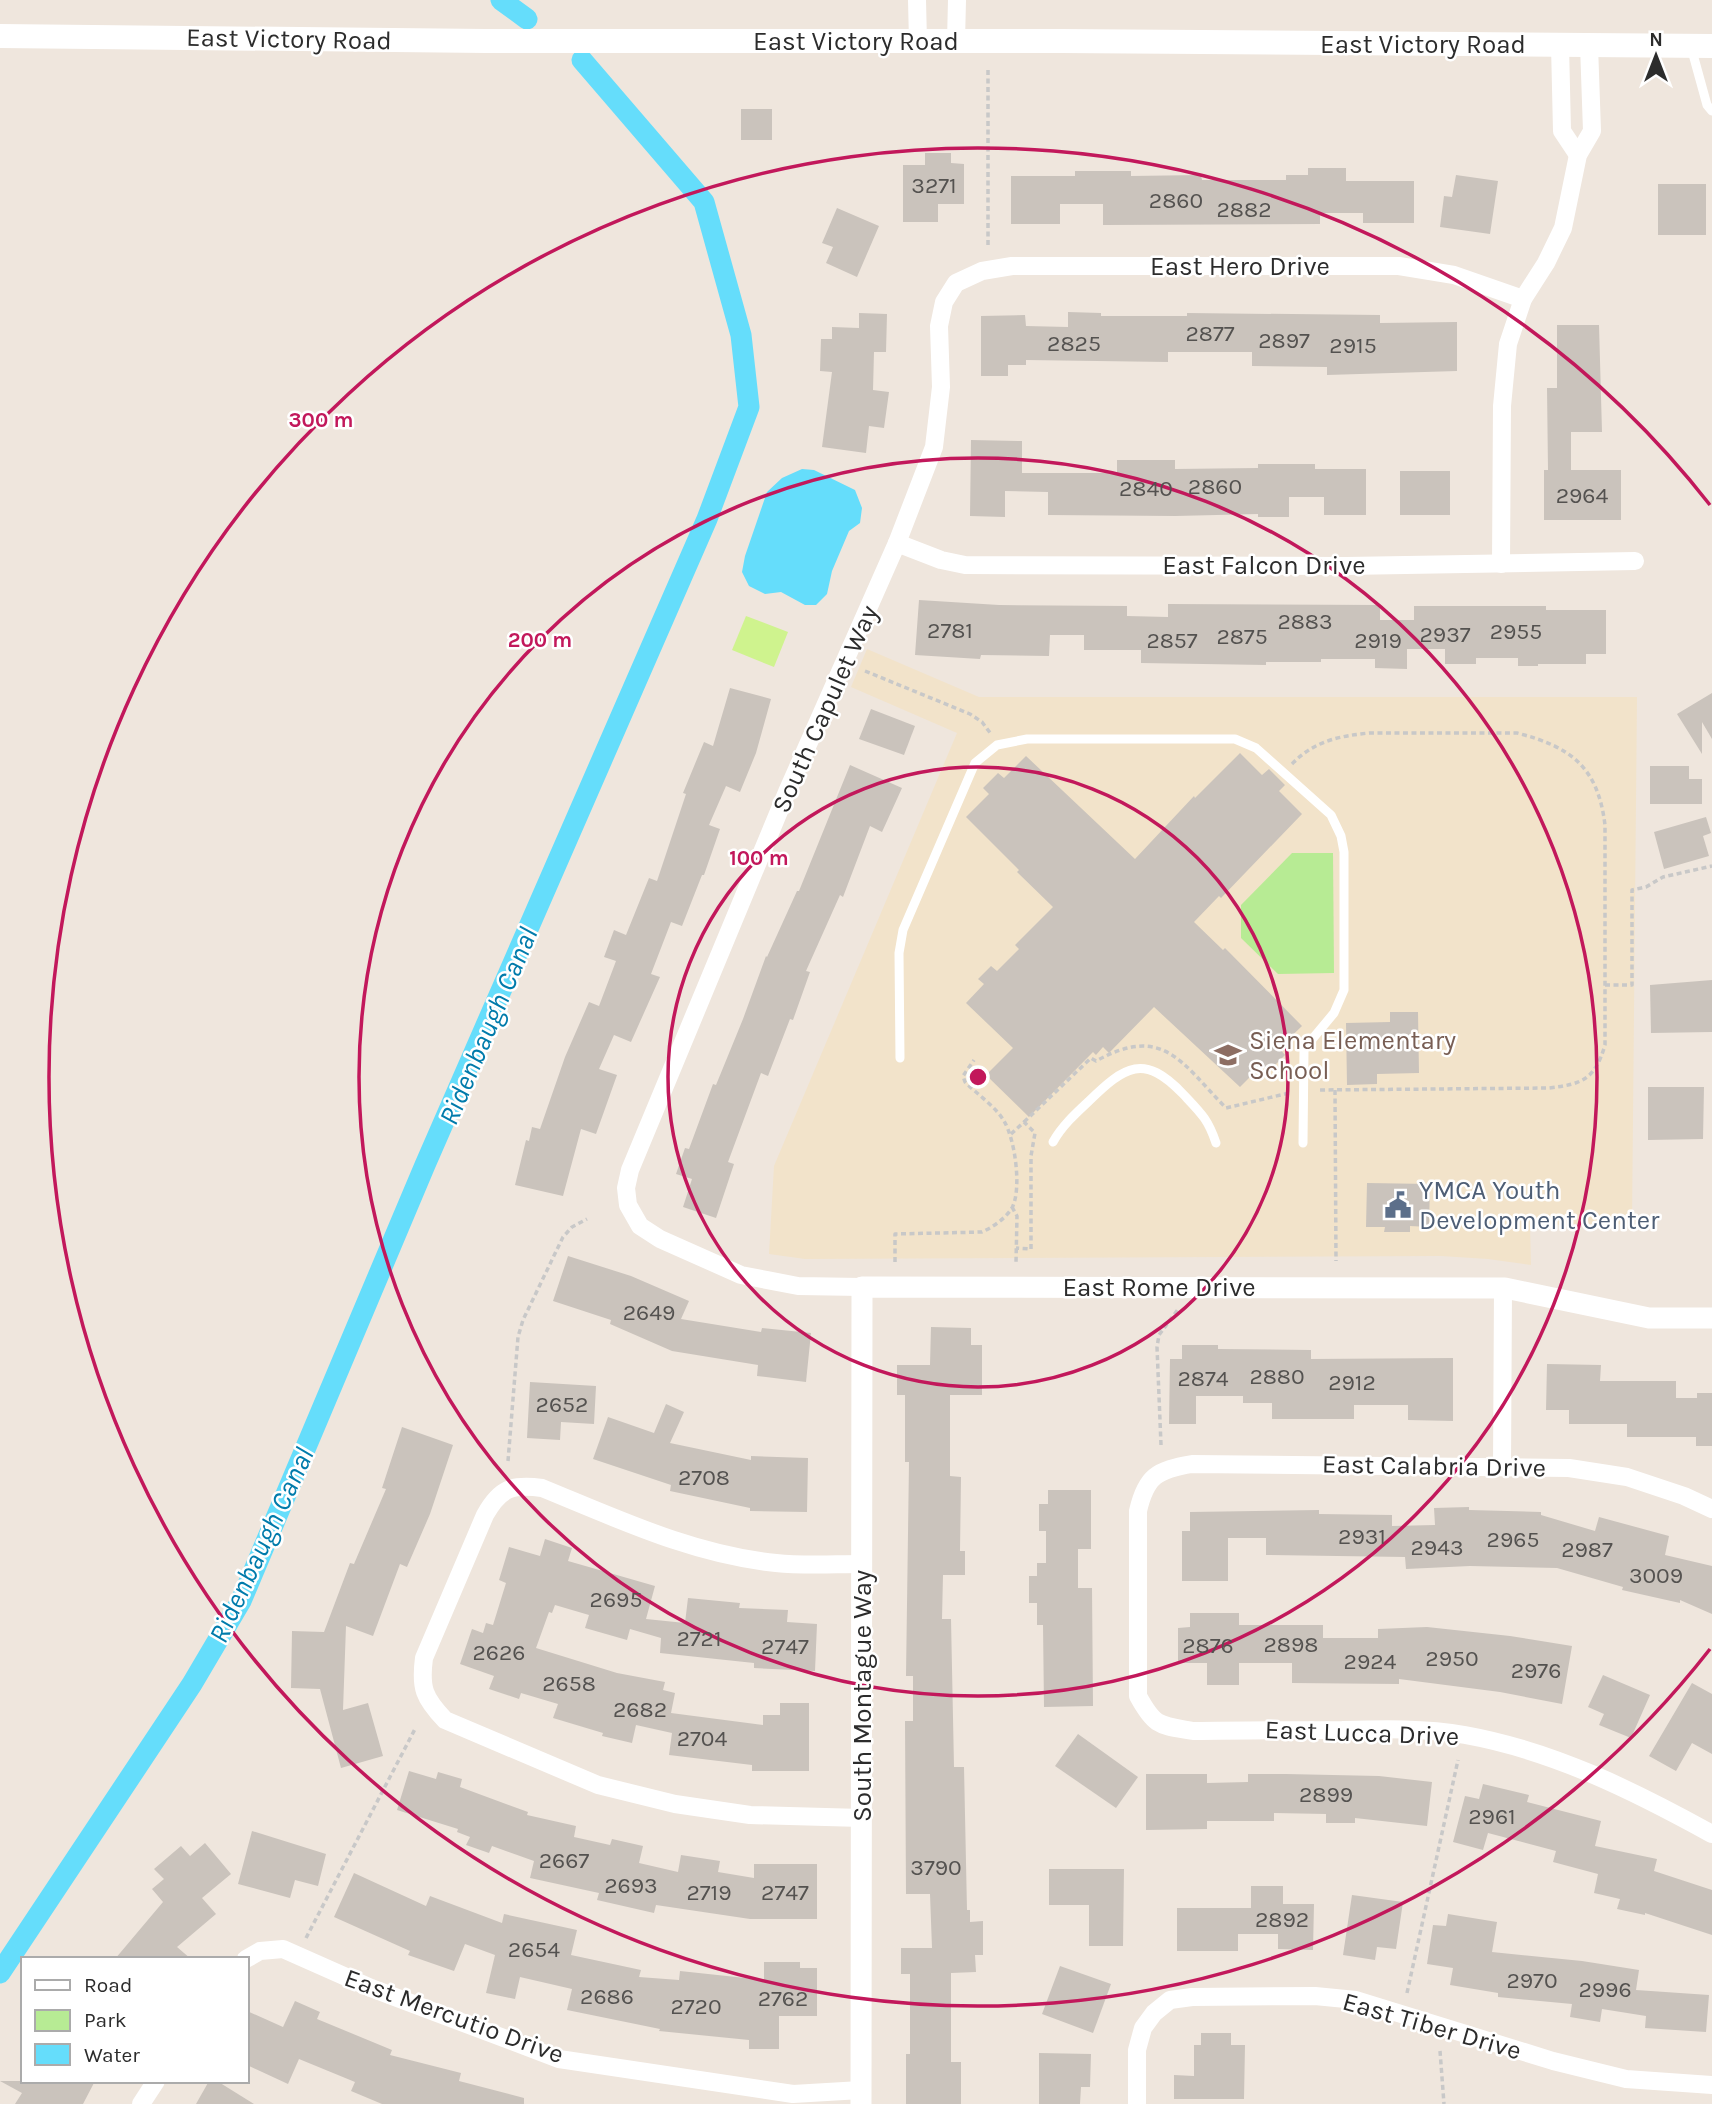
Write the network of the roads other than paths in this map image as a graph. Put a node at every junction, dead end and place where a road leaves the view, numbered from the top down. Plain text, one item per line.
1 (917, 0) edge
2 (957, 0) edge
3 (0, 36) edge
4 (918, 41) junction
5 (957, 41) junction
6 (1560, 45) junction
7 (1589, 45) junction
8 (1701, 46) edge
9 (1712, 111) edge
10 (1578, 155) junction
11 (956, 283) joint
12 (1523, 299) junction
13 (897, 542) junction
14 (1635, 561) dead end
15 (1501, 564) junction
16 (900, 1058) dead end
17 (1053, 1142) dead end
18 (1216, 1143) dead end
19 (1303, 1143) dead end
20 (628, 1205) joint
21 (862, 1287) junction
22 (1503, 1288) junction
23 (1712, 1318) edge
24 (1502, 1467) junction
25 (1712, 1509) edge
26 (862, 1564) junction
27 (1160, 1726) joint
28 (862, 1818) junction
29 (1712, 1835) edge
30 (253, 1955) edge
31 (155, 2083) edge
32 (1712, 2085) edge
33 (862, 2097) edge
34 (141, 2104) edge
35 (1137, 2104) edge

1 - 4 street
2 - 5 street
3 - 4 main road, East Victory Road
4 - 5 main road, East Victory Road
5 - 6 main road, East Victory Road
6 - 7 main road, East Victory Road
6 - 10 street
7 - 8 main road, East Victory Road
7 - 10 street
8 - 9 lane
10 - 12 street
11 - 12 street, East Hero Drive
11 - 13 street, South Capulet Way
12 - 15 street
13 - 15 street, East Falcon Drive
13 - 20 street, South Capulet Way
14 - 15 street, East Falcon Drive
16 - 19 lane
17 - 18 lane
20 - 21 street, East Rome Drive
21 - 22 street, East Rome Drive
21 - 26 street, South Montague Way
22 - 23 street, East Rome Drive
22 - 24 street
24 - 25 street, East Calabria Drive
24 - 27 street, East Calabria Drive
26 - 28 street, South Montague Way
26 - 28 street
27 - 29 street, East Lucca Drive
28 - 33 street, South Montague Way
30 - 33 street, East Mercutio Drive
31 - 34 street
32 - 35 street, East Tiber Drive

